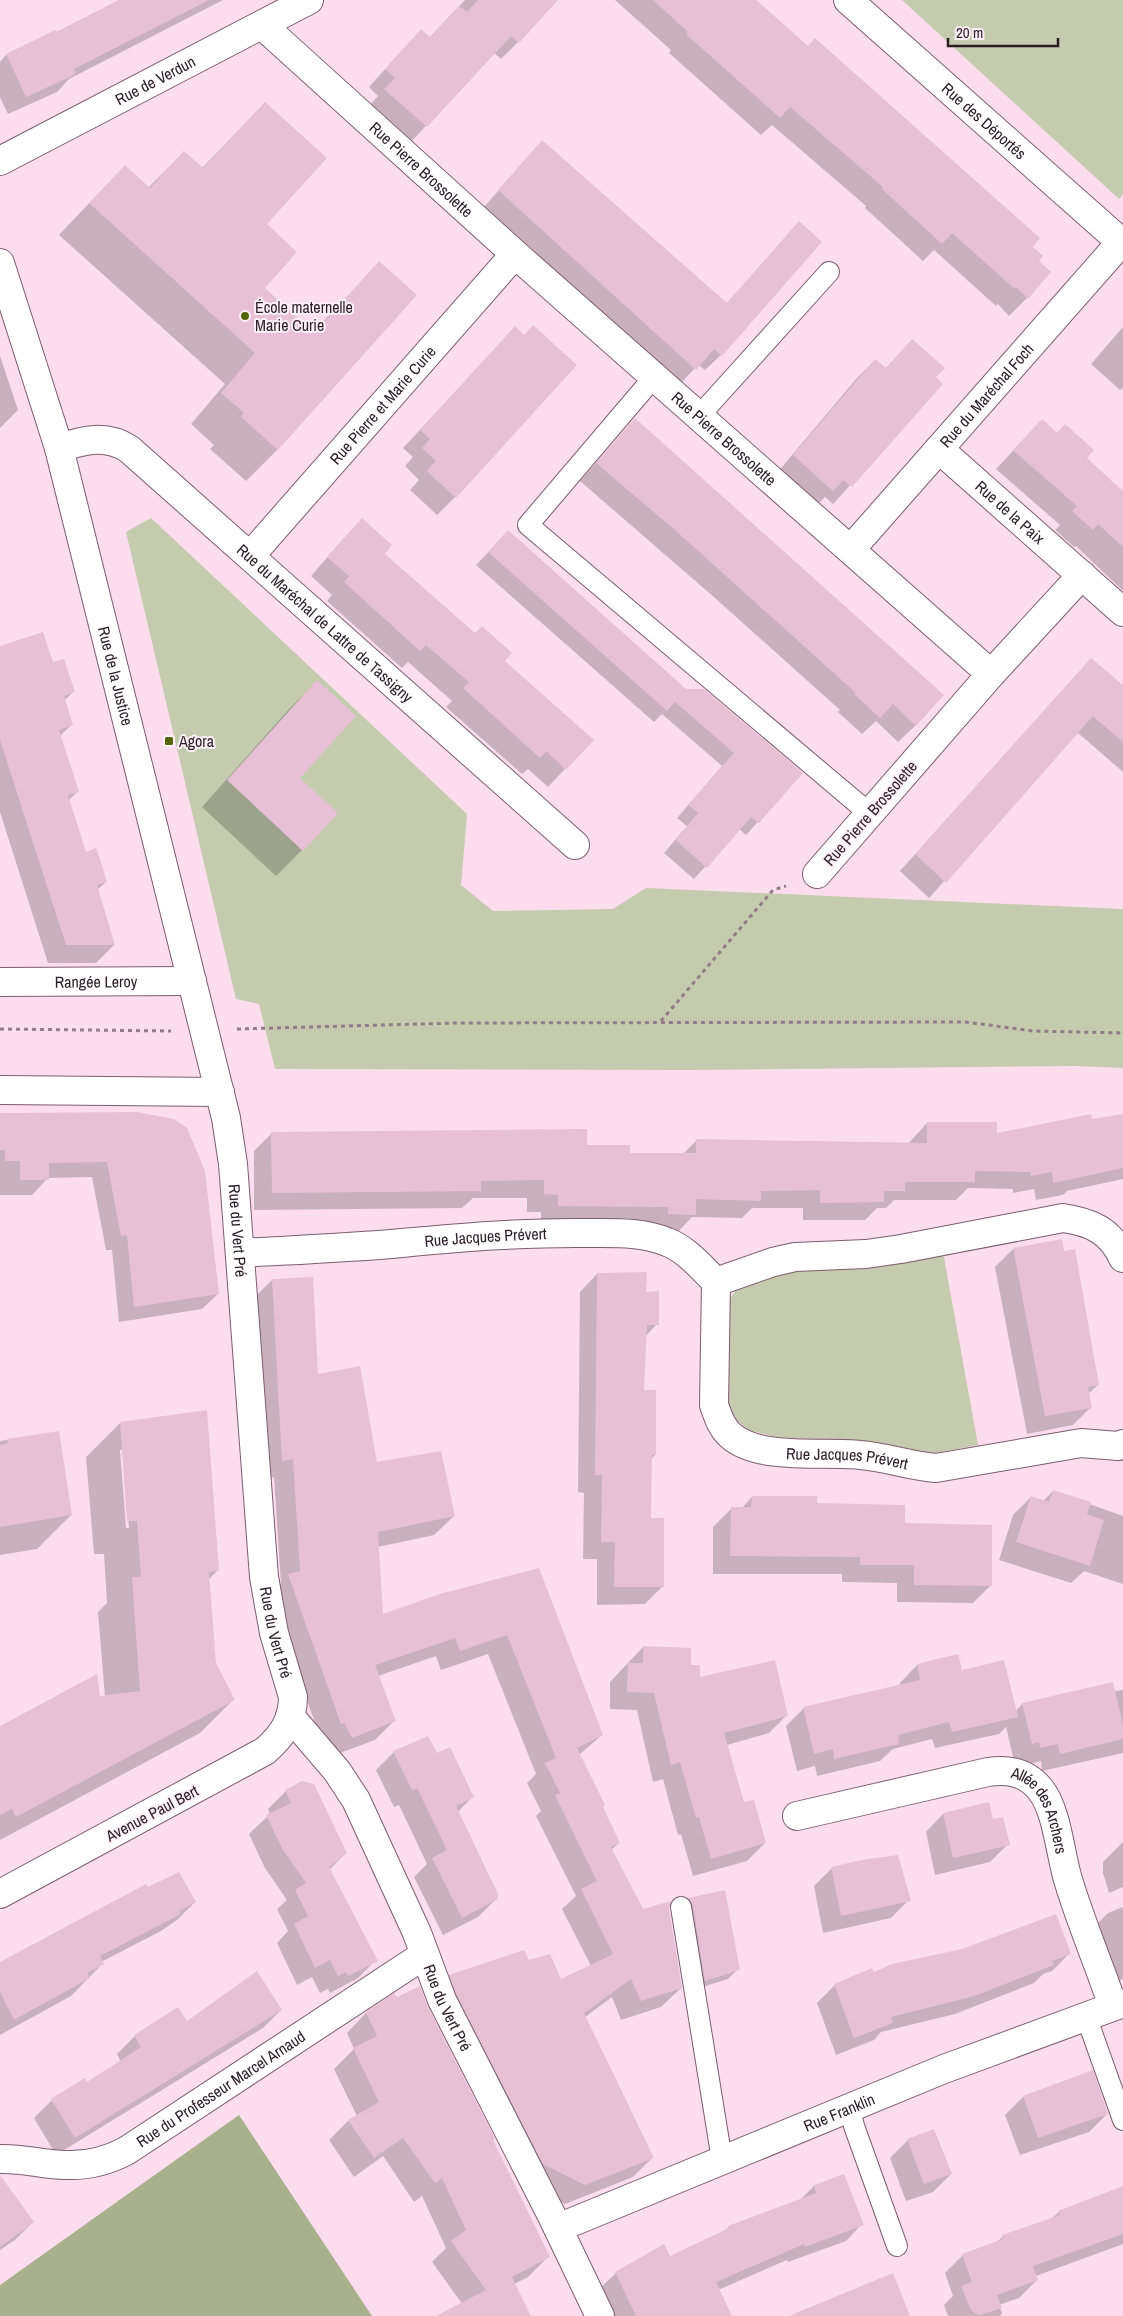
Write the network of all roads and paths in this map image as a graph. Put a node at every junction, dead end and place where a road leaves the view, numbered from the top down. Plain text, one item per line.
1 (310, 0) edge
2 (848, 0) edge
3 (262, 25) junction
4 (0, 161) edge
5 (1122, 241) edge
6 (515, 254) junction
7 (0, 263) edge
8 (829, 272) dead end
9 (654, 376) junction
10 (699, 416) junction
11 (59, 448) junction
12 (939, 449) junction
13 (851, 549) junction
14 (250, 556) junction
15 (1082, 575) junction
16 (1123, 612) edge
17 (990, 674) junction
18 (870, 814) junction
19 (575, 846) dead end
20 (817, 874) joint
21 (0, 982) edge
22 (192, 982) junction
23 (660, 1021) junction
24 (0, 1029) edge
25 (204, 1032) junction
26 (1123, 1033) edge
27 (0, 1090) edge
28 (220, 1092) junction
29 (240, 1253) junction
30 (1123, 1258) edge
31 (716, 1282) junction
32 (1123, 1444) edge
33 (290, 1716) junction
34 (797, 1816) dead end
35 (0, 1894) edge
36 (681, 1907) dead end
37 (424, 1956) junction
38 (1118, 2005) edge
39 (1086, 2016) junction
40 (850, 2109) junction
41 (1123, 2120) edge
42 (0, 2159) edge
43 (722, 2160) junction
44 (558, 2228) junction
45 (897, 2246) dead end
46 (600, 2316) edge

1 - 3 street, Rue de Verdun
2 - 5 street, Rue des Déportés
3 - 4 street, Rue de Verdun
3 - 6 street, Rue Pierre Brossolette
5 - 12 street, Rue du Maréchal Foch
6 - 9 street, Rue Pierre Brossolette
6 - 14 street, Rue Pierre et Marie Curie
7 - 11 street, Rue de la Justice
8 - 10 lane
9 - 10 street, Rue Pierre Brossolette
9 - 18 lane
10 - 13 street, Rue Pierre Brossolette
11 - 14 street, Rue du Maréchal de Lattre de Tassigny
11 - 22 street, Rue de la Justice
12 - 13 street, Rue du Maréchal Foch
12 - 15 street, Rue de la Paix
13 - 17 street, Rue Pierre Brossolette
14 - 19 street, Rue du Maréchal de Lattre de Tassigny
15 - 16 street, Rue de la Paix
15 - 17 street
17 - 18 street, Rue Pierre Brossolette
18 - 20 street, Rue Pierre Brossolette
20 - 23 path
21 - 22 street, Rangée Leroy
22 - 25 street, Rue de la Justice
23 - 25 path
23 - 26 path
24 - 25 path
25 - 28 street, Rue de la Justice
27 - 28 street
28 - 29 street, Rue du Vert Pré
29 - 31 street, Rue Jacques Prévert
29 - 33 street, Rue du Vert Pré
30 - 31 street
31 - 32 street, Rue Jacques Prévert
33 - 35 street, Avenue Paul Bert
33 - 37 street, Rue du Vert Pré
34 - 38 street, Allée des Archers
36 - 43 lane
37 - 42 street, Rue du Professeur Marcel Arnaud
37 - 44 street, Rue du Vert Pré
38 - 39 street, Rue Franklin
39 - 40 street, Rue Franklin
39 - 41 lane
40 - 43 street, Rue Franklin
40 - 45 lane
43 - 44 street, Rue Franklin
44 - 46 street, Rue du Vert Pré

